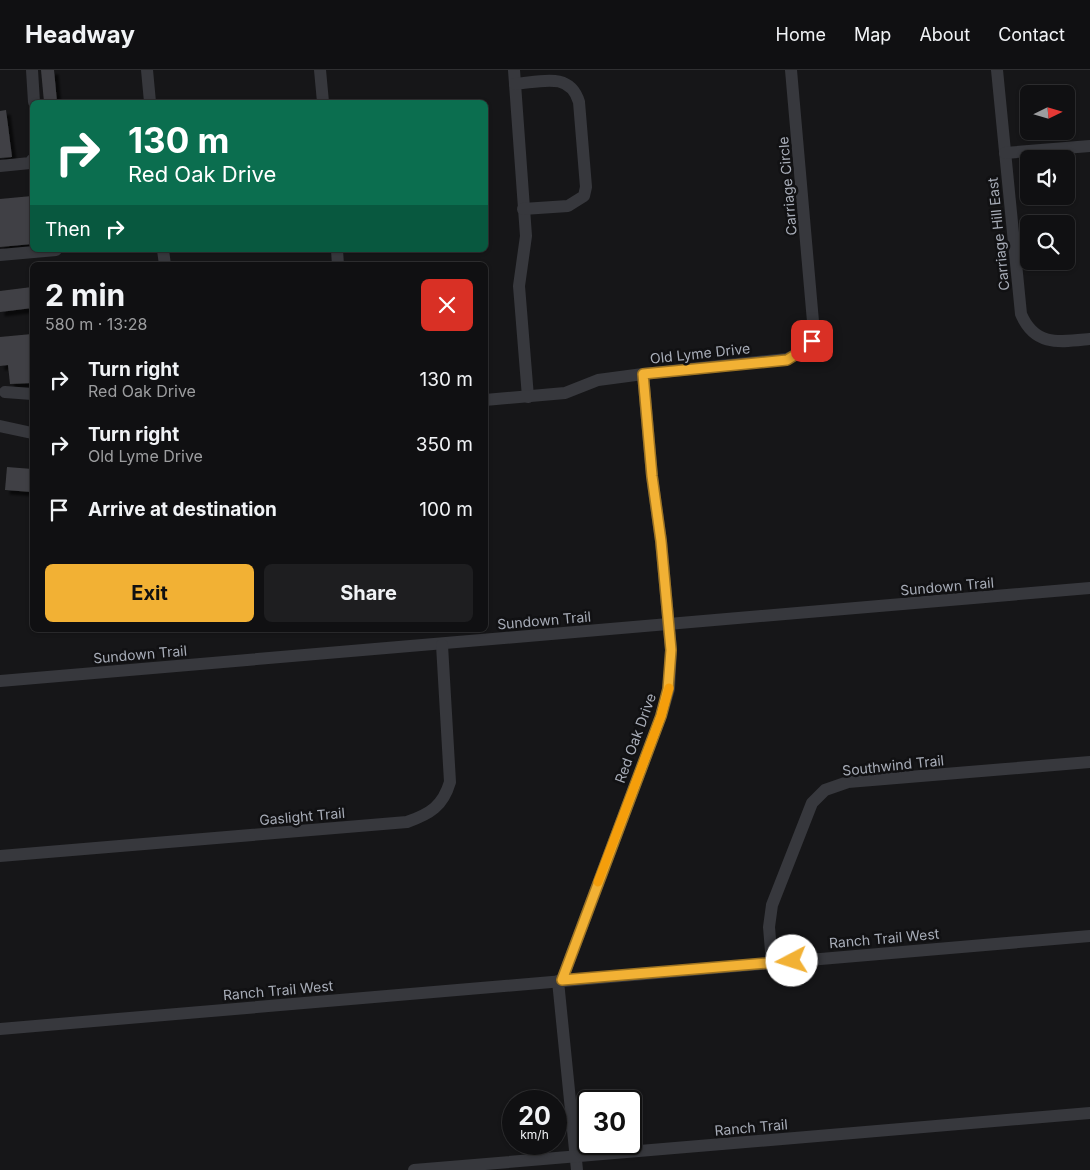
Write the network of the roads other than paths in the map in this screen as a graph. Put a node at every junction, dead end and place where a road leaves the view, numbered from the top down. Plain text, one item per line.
1 (32, 70) edge
2 (146, 70) edge
3 (320, 70) edge
4 (514, 70) edge
5 (792, 70) edge
6 (997, 70) edge
7 (515, 84) junction
8 (34, 100) edge
9 (150, 100) edge
10 (323, 100) edge
11 (1090, 146) edge
12 (1005, 153) junction
13 (30, 163) edge
14 (0, 166) edge
15 (523, 209) junction
16 (34, 252) edge
17 (0, 255) edge
18 (811, 299) joint
19 (1090, 340) edge
20 (643, 374) junction
21 (6, 392) dead end
22 (30, 394) edge
23 (528, 397) junction
24 (488, 400) edge
25 (0, 426) edge
26 (30, 433) edge
27 (1090, 588) edge
28 (669, 624) junction
29 (442, 644) junction
30 (0, 681) edge
31 (1090, 762) edge
32 (0, 856) edge
33 (1090, 936) edge
34 (772, 963) junction
35 (560, 980) junction
36 (0, 1029) edge
37 (1090, 1113) edge
38 (576, 1157) junction
39 (414, 1170) edge
40 (577, 1170) edge

1 - 8 street
2 - 9 street
3 - 10 street
4 - 7 street
5 - 18 street, Carriage Circle
6 - 12 street, Carriage Hill East
7 - 15 street
7 - 15 street
11 - 12 street
12 - 19 street, Carriage Hill East
13 - 14 street
15 - 23 street
16 - 17 street
18 - 20 street, Old Lyme Drive
20 - 23 street, Old Lyme Drive
20 - 28 street, Red Oak Drive
21 - 22 street
23 - 24 street, Old Lyme Drive
25 - 26 street
27 - 28 street, Sundown Trail
28 - 29 street, Sundown Trail
28 - 35 street, Red Oak Drive
29 - 30 street, Sundown Trail
29 - 32 street, Gaslight Trail
31 - 34 street, Southwind Trail
33 - 34 street, Ranch Trail West
34 - 35 street, Ranch Trail West
35 - 36 street, Ranch Trail West
35 - 38 street, Red Oak Drive
37 - 38 street, Ranch Trail
38 - 39 street, Ranch Trail
38 - 40 street, Red Oak Drive

